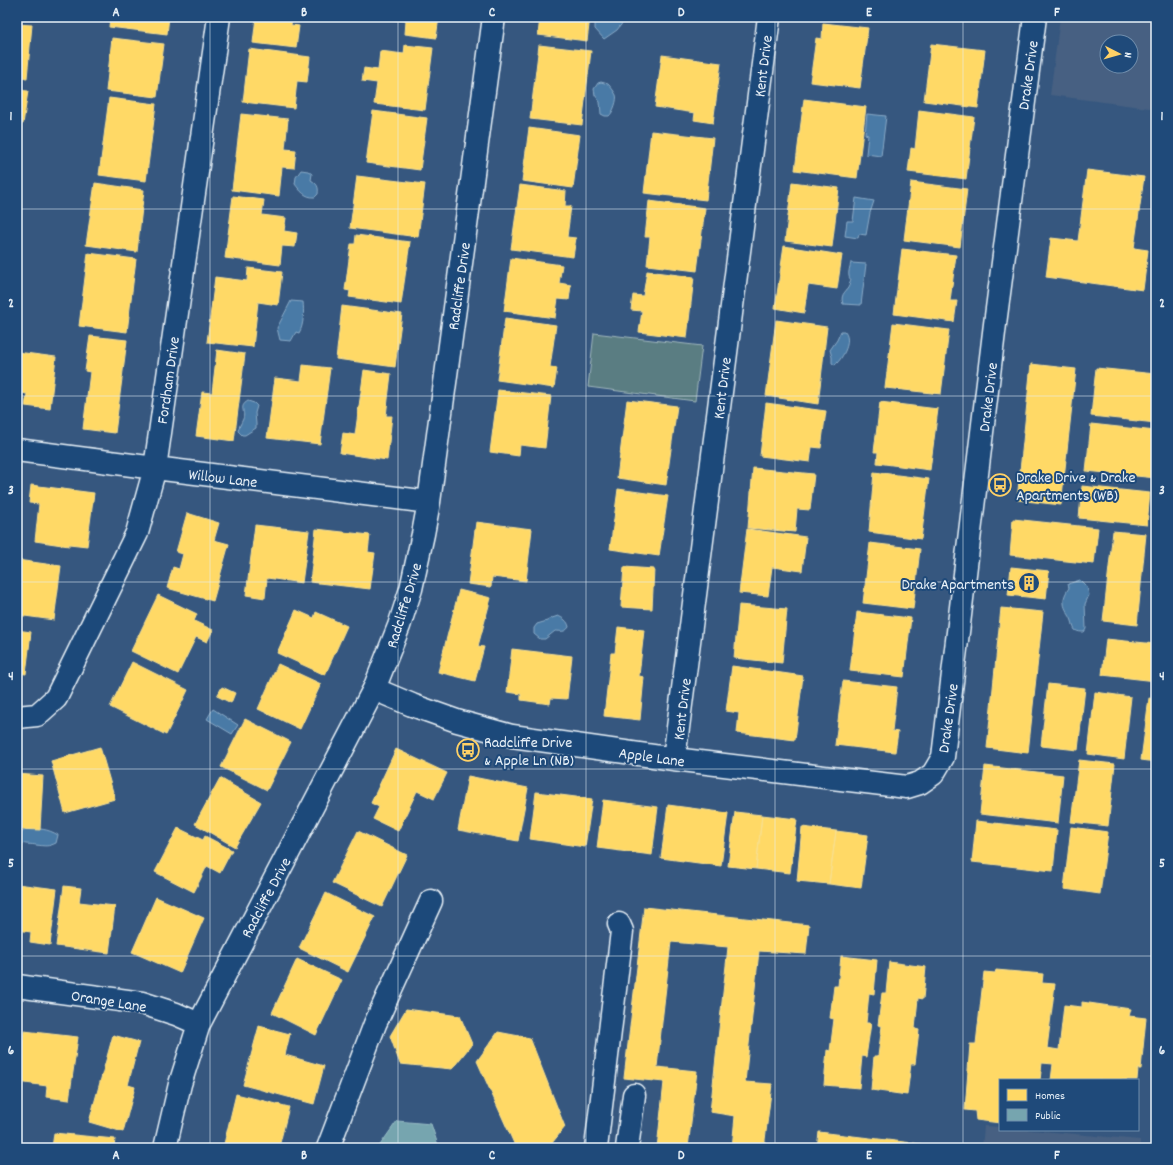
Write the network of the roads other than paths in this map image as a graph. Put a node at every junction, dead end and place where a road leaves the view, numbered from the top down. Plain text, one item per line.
1 (219, 17) edge
2 (494, 17) edge
3 (769, 17) edge
4 (1034, 17) edge
5 (17, 450) edge
6 (155, 468) junction
7 (429, 502) junction
8 (374, 689) junction
9 (27, 716) edge
10 (674, 759) junction
11 (934, 774) joint
12 (431, 901) dead end
13 (619, 924) dead end
14 (17, 986) edge
15 (199, 1024) junction
16 (634, 1095) dead end
17 (166, 1148) edge
18 (328, 1148) edge
19 (596, 1148) edge
20 (627, 1148) edge

1 - 6 street, Fordham Drive
2 - 7 street, Radcliffe Drive
3 - 10 street, Kent Drive
4 - 11 street, Drake Drive
5 - 6 street, Willow Lane
6 - 7 street, Willow Lane
6 - 9 street, Fordham Drive
7 - 8 street, Radcliffe Drive
8 - 10 street, Apple Lane
8 - 15 street, Radcliffe Drive
10 - 11 street, Apple Lane
12 - 18 street
13 - 19 street
14 - 15 street, Orange Lane
15 - 17 street, Radcliffe Drive
16 - 20 street

